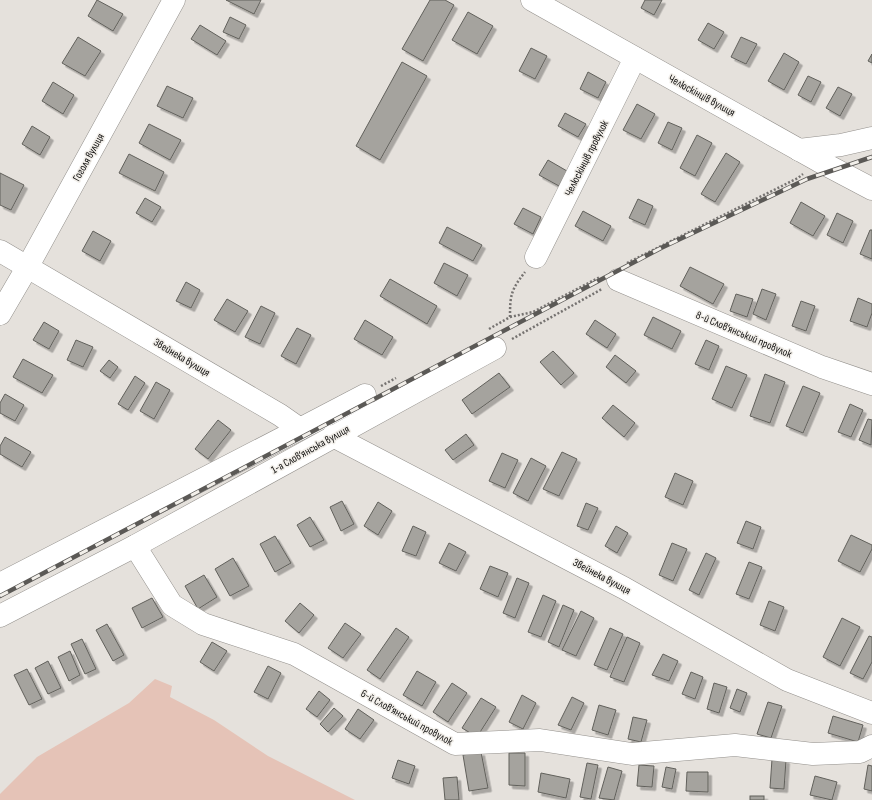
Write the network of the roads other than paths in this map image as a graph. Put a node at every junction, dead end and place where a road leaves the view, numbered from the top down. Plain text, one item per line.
1 (174, 0) edge
2 (532, 0) edge
3 (635, 58) junction
4 (872, 138) edge
5 (799, 150) junction
6 (872, 189) edge
7 (0, 250) edge
8 (536, 257) road end
9 (28, 266) junction
10 (615, 274) road end
11 (0, 314) edge
12 (488, 340) road end
13 (872, 384) edge
14 (365, 395) road end
15 (300, 429) junction
16 (333, 436) junction
17 (134, 546) junction
18 (0, 584) edge
19 (0, 616) edge
20 (872, 713) edge
21 (872, 746) edge

1 - 9 street, Гоголя вулиця
2 - 3 street, Челюскінців вулиця
3 - 5 street, Челюскінців вулиця
3 - 8 street, Челюскінців провулок
4 - 5 street
5 - 6 street, Челюскінців вулиця
7 - 9 street, Звейнека вулиця
9 - 11 street, Гоголя вулиця
9 - 15 street, Звейнека вулиця
10 - 13 street, 8-й Слов’янський провулок
12 - 16 street, 1-а Слов’янська вулиця
14 - 15 street
15 - 18 street
16 - 17 street, 1-а Слов’янська вулиця
16 - 20 street, Звейнека вулиця
17 - 19 street, 1-а Слов’янська вулиця
17 - 21 street, 6-й Слов’янський провулок

